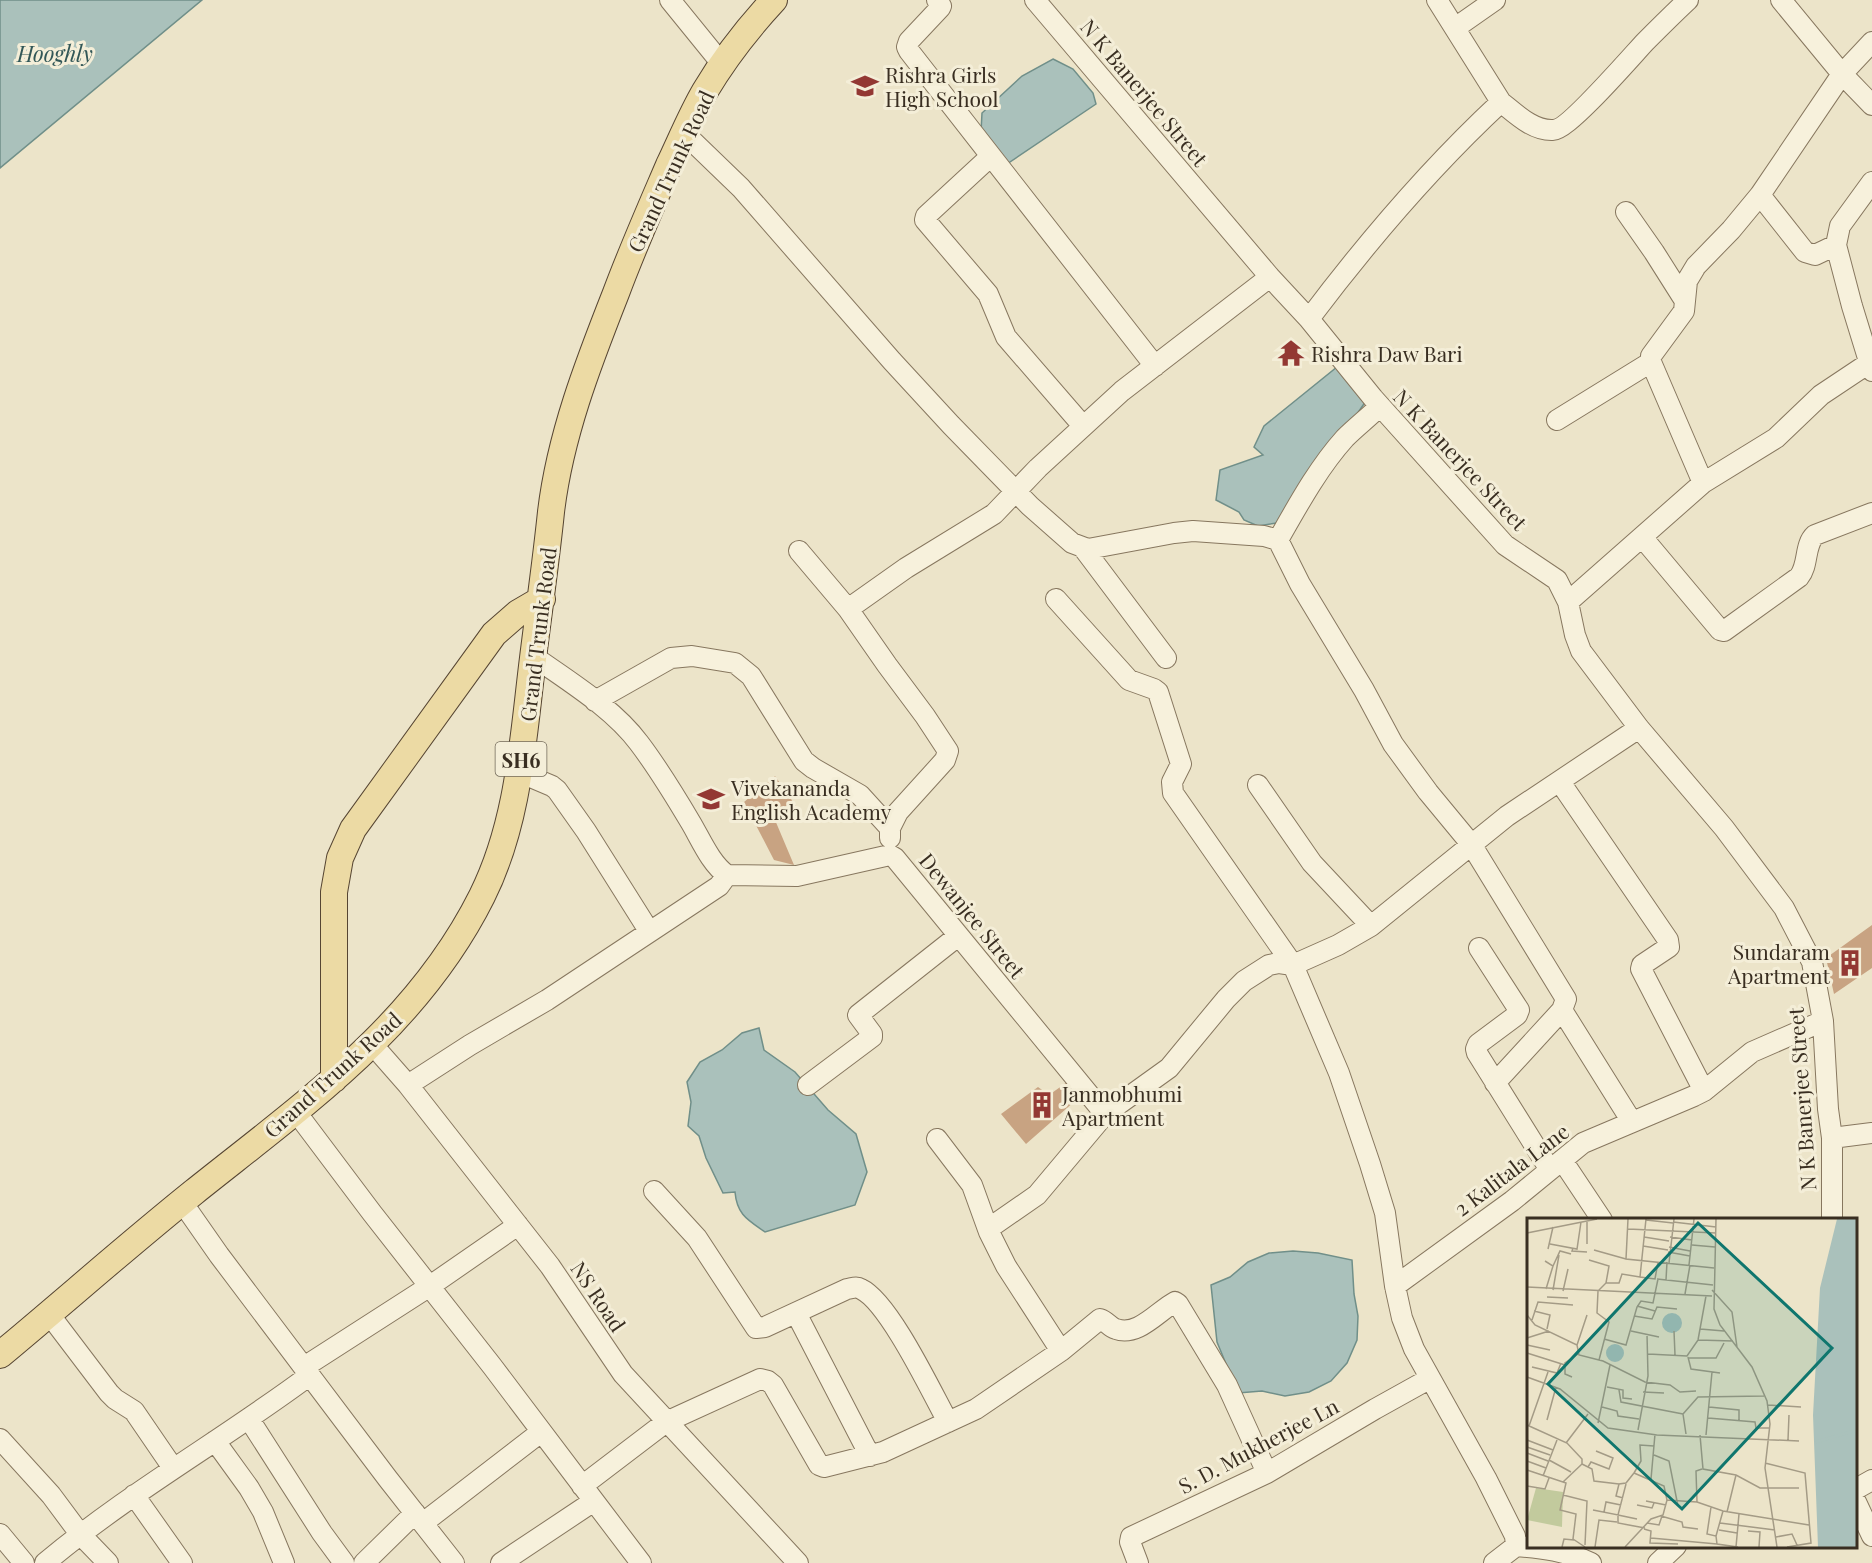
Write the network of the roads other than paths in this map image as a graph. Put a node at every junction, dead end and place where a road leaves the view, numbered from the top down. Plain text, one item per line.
1 (670, 0) edge
2 (774, 0) edge
3 (937, 0) edge
4 (1437, 0) edge
5 (1495, 0) edge
6 (1688, 0) edge
7 (1781, 0) edge
8 (1046, 5) edge
9 (1455, 28) junction
10 (1872, 42) edge
11 (722, 64) junction
12 (1842, 74) junction
13 (1501, 102) junction
14 (1872, 105) edge
15 (684, 133) junction
16 (991, 156) junction
17 (1872, 182) edge
18 (1760, 195) junction
19 (1626, 212) dead end
20 (1836, 245) junction
21 (1270, 276) junction
22 (1685, 301) junction
23 (1309, 319) junction
24 (1651, 362) junction
25 (1155, 366) junction
26 (1870, 367) edge
27 (1380, 406) junction
28 (1557, 420) dead end
29 (1083, 426) junction
30 (1703, 483) junction
31 (1016, 492) junction
32 (1872, 513) edge
33 (1642, 537) junction
34 (1278, 540) junction
35 (1084, 549) junction
36 (800, 551) dead end
37 (542, 598) junction
38 (1056, 599) dead end
39 (1568, 602) junction
40 (848, 609) junction
41 (533, 656) junction
42 (1166, 658) dead end
43 (595, 701) junction
44 (1639, 728) junction
45 (519, 771) junction
46 (1560, 782) junction
47 (1258, 785) dead end
48 (890, 828) junction
49 (1471, 844) junction
50 (890, 855) junction
51 (727, 875) junction
52 (1371, 926) junction
53 (649, 931) junction
54 (958, 936) junction
55 (1479, 948) dead end
56 (1293, 965) junction
57 (1562, 1010) junction
58 (1823, 1021) junction
59 (372, 1044) junction
60 (334, 1079) junction
61 (1495, 1083) junction
62 (408, 1084) junction
63 (808, 1085) dead end
64 (1704, 1091) junction
65 (296, 1112) junction
66 (1105, 1114) junction
67 (1632, 1122) junction
68 (1872, 1132) edge
69 (1832, 1138) junction
70 (937, 1139) dead end
71 (1556, 1165) junction
72 (654, 1191) dead end
73 (182, 1202) junction
74 (1600, 1218) edge
75 (1832, 1218) edge
76 (518, 1225) junction
77 (988, 1229) junction
78 (430, 1286) junction
79 (1395, 1286) junction
80 (796, 1313) junction
81 (49, 1314) junction
82 (1061, 1351) junction
83 (0, 1355) edge
84 (307, 1371) junction
85 (1429, 1379) junction
86 (249, 1419) junction
87 (666, 1422) junction
88 (948, 1422) junction
89 (541, 1432) junction
90 (0, 1439) edge
91 (215, 1441) junction
92 (870, 1456) junction
93 (173, 1468) junction
94 (1267, 1473) junction
95 (1872, 1480) edge
96 (1857, 1488) edge
97 (588, 1494) junction
98 (134, 1495) junction
99 (1857, 1504) edge
100 (419, 1518) junction
101 (0, 1534) edge
102 (80, 1534) junction
103 (1872, 1536) edge
104 (1516, 1546) junction
105 (1527, 1547) edge
106 (1544, 1548) edge
107 (1674, 1548) edge
108 (24, 1563) edge
109 (45, 1563) edge
110 (108, 1563) edge
111 (182, 1563) edge
112 (284, 1563) edge
113 (344, 1563) edge
114 (364, 1563) edge
115 (454, 1563) edge
116 (501, 1563) edge
117 (640, 1563) edge
118 (798, 1563) edge
119 (1138, 1563) edge
120 (1494, 1563) edge
121 (1591, 1563) edge
122 (1658, 1563) edge

1 - 11 street
2 - 11 main road, Grand Trunk Road / SH6
3 - 16 street
4 - 9 street
5 - 9 street
6 - 13 street
7 - 12 street
8 - 21 street, N K Banerjee Street
9 - 13 street
10 - 12 street
11 - 15 main road, Grand Trunk Road / SH6
12 - 14 street
12 - 18 street
13 - 23 street
15 - 31 street
15 - 37 main road, Grand Trunk Road / SH6
16 - 25 street
16 - 29 street
17 - 20 street
18 - 20 street
18 - 22 street
19 - 22 street
20 - 26 street
21 - 23 street, N K Banerjee Street
21 - 25 street
22 - 24 street
23 - 27 street, N K Banerjee Street
24 - 28 street
24 - 30 street
25 - 29 street
26 - 30 street
27 - 34 street
27 - 39 street, N K Banerjee Street
29 - 31 street
30 - 33 street
31 - 35 street
31 - 40 street
32 - 33 street
33 - 39 street
34 - 35 street
34 - 49 street
35 - 42 street
36 - 40 street
37 - 41 main road, Grand Trunk Road / SH6
37 - 60 main road
38 - 56 street
39 - 44 street, N K Banerjee Street
40 - 48 street
41 - 43 street
41 - 45 main road, Grand Trunk Road / SH6
43 - 48 street
43 - 51 street
44 - 46 street
44 - 58 street, N K Banerjee Street
45 - 53 street
45 - 59 main road, Grand Trunk Road / SH6
46 - 49 street
46 - 64 street
47 - 52 street
48 - 50 street
49 - 52 street
49 - 57 street
50 - 51 street, Dewanjee Street
50 - 54 street, Dewanjee Street
51 - 53 street
52 - 56 street
53 - 62 street
54 - 63 street
54 - 66 street, Dewanjee Street
55 - 61 street
56 - 66 street
56 - 79 street
57 - 61 street
57 - 67 street
58 - 64 street, 2 Kalitala Lane
58 - 69 street, N K Banerjee Street
59 - 60 main road, Grand Trunk Road / SH6
59 - 62 street, NS Road
60 - 65 main road, Grand Trunk Road / SH6
61 - 71 street
62 - 76 street, NS Road
64 - 67 street, 2 Kalitala Lane
65 - 73 main road, Grand Trunk Road / SH6
65 - 78 street
66 - 77 street
67 - 71 street, 2 Kalitala Lane
68 - 69 street
69 - 75 street, N K Banerjee Street
70 - 77 street
71 - 74 street
71 - 79 street, 2 Kalitala Lane
72 - 80 street
73 - 81 main road, Grand Trunk Road / SH6
73 - 84 street
76 - 78 street
76 - 87 street, NS Road
77 - 82 street
78 - 84 street
78 - 89 street
79 - 85 street
80 - 88 street
80 - 92 street
81 - 83 main road, Grand Trunk Road / SH6
81 - 93 street
82 - 88 street
82 - 94 street
84 - 86 street
84 - 100 street
85 - 94 street, S. D. Mukherjee Ln
85 - 104 street
86 - 91 street
86 - 113 street
87 - 92 street
87 - 97 street
87 - 118 street, NS Road
88 - 92 street
89 - 97 street
89 - 100 street
90 - 102 street
91 - 93 street
91 - 112 street
93 - 98 street
94 - 119 street, S. D. Mukherjee Ln
95 - 96 street
97 - 116 street
97 - 117 street
98 - 102 street
98 - 111 street
99 - 103 street
100 - 114 street
100 - 115 street
101 - 108 street
102 - 109 street
102 - 110 street
104 - 105 street
104 - 120 street
106 - 121 street
107 - 122 street

